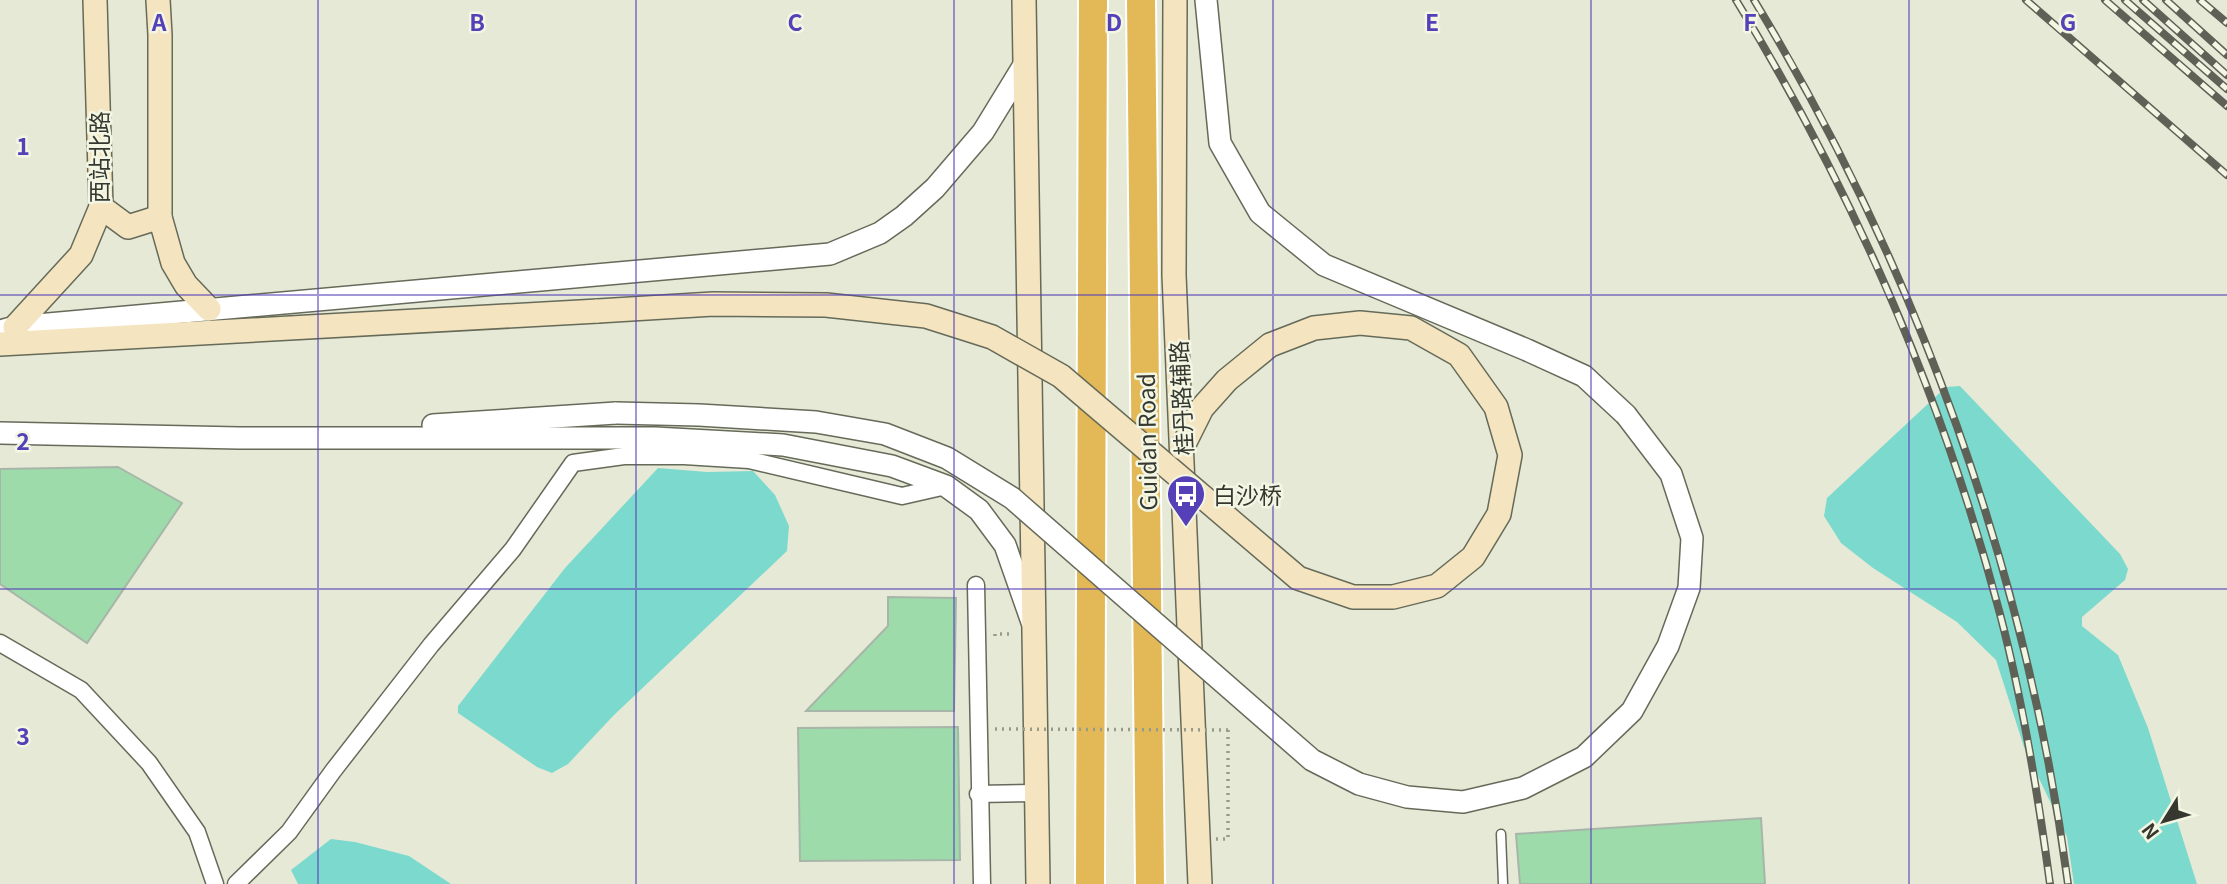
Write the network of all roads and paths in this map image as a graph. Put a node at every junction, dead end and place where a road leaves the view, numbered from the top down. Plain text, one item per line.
1 (95, 0) edge
2 (158, 0) edge
3 (1024, 0) edge
4 (1093, 0) edge
5 (1141, 0) edge
6 (1175, 0) edge
7 (1206, 0) edge
8 (1024, 65) junction
9 (101, 207) junction
10 (160, 217) junction
11 (209, 309) junction
12 (5, 334) edge
13 (0, 433) edge
14 (239, 438) junction
15 (1182, 448) junction
16 (946, 486) junction
17 (976, 585) dead end
18 (1036, 634) junction
19 (0, 643) edge
20 (995, 729) dead end
21 (1038, 793) junction
22 (978, 794) junction
23 (1501, 834) dead end
24 (1228, 839) dead end
25 (215, 884) edge
26 (236, 884) edge
27 (982, 884) edge
28 (1038, 884) edge
29 (1090, 884) edge
30 (1150, 884) edge
31 (1200, 884) edge
32 (1503, 884) edge

1 - 9 main road, 西站北路
2 - 10 main road
3 - 8 main road
4 - 29 highway
5 - 30 highway, Guidan Road
6 - 15 main road, 桂丹路辅路
7 - 14 street, bridge
8 - 11 street
8 - 18 main road
9 - 10 main road
9 - 12 main road, 西站北路
10 - 11 main road
11 - 12 street
12 - 15 main road, bridge
13 - 14 street
14 - 16 street
15 - 31 main road, 桂丹路辅路
16 - 18 street
16 - 26 street
17 - 22 street
18 - 21 main road
19 - 25 street
20 - 24 path, bridge
21 - 22 street
21 - 28 main road
22 - 27 street
23 - 32 lane

